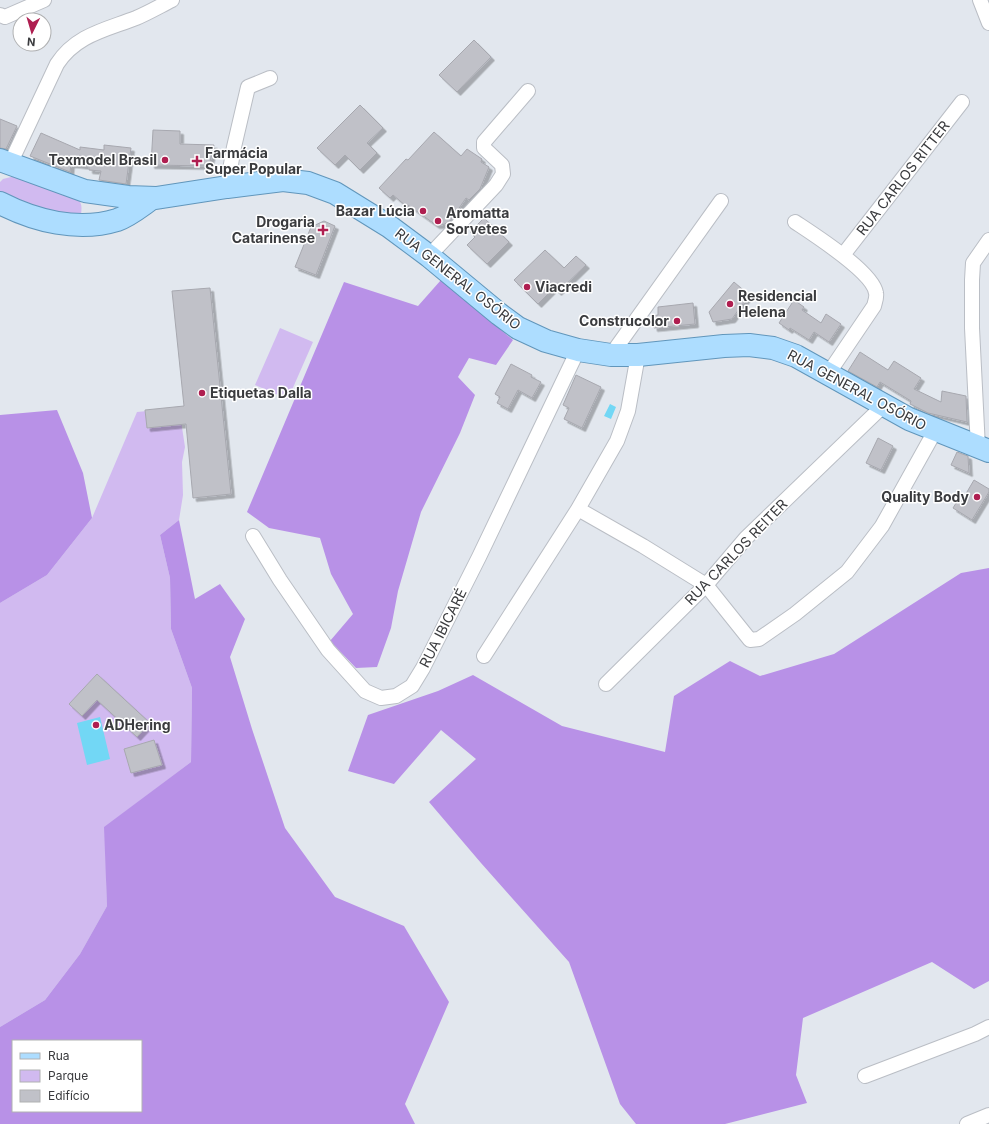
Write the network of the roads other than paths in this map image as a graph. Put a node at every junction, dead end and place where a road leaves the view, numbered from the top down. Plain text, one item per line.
1 (44, 0) edge
2 (172, 0) edge
3 (980, 0) edge
4 (0, 15) edge
5 (989, 23) edge
6 (270, 78) dead end
7 (528, 91) dead end
8 (962, 102) dead end
9 (3, 164) edge
10 (227, 187) junction
11 (85, 191) junction
12 (151, 199) junction
13 (721, 201) dead end
14 (0, 203) edge
15 (795, 222) dead end
16 (78, 225) junction
17 (989, 240) edge
18 (843, 255) junction
19 (429, 256) junction
20 (578, 350) junction
21 (611, 355) junction
22 (638, 356) junction
23 (828, 374) junction
24 (884, 405) junction
25 (935, 431) junction
26 (983, 450) edge
27 (578, 509) junction
28 (253, 536) dead end
29 (706, 585) junction
30 (484, 656) dead end
31 (606, 684) dead end
32 (989, 1027) edge
33 (865, 1076) dead end
34 (989, 1115) edge
35 (967, 1124) edge

1 - 4 street
2 - 9 street
3 - 5 street
6 - 10 street
7 - 19 street
8 - 18 street, RUA CARLOS RITTER
9 - 11 main road, RUA GENERAL OSÓRIO
10 - 12 main road, RUA GENERAL OSÓRIO
10 - 19 main road, RUA GENERAL OSÓRIO
11 - 12 main road, RUA GENERAL OSÓRIO
11 - 16 main road
12 - 16 main road, RUA GENERAL OSÓRIO
13 - 21 street
14 - 16 main road, RUA GENERAL OSÓRIO
15 - 18 street
17 - 26 street
18 - 23 street
19 - 20 main road, RUA GENERAL OSÓRIO
20 - 21 main road, RUA GENERAL OSÓRIO
20 - 28 street, RUA IBICARÉ
21 - 22 main road, RUA GENERAL OSÓRIO
22 - 23 main road, RUA GENERAL OSÓRIO
22 - 27 street
23 - 24 main road, RUA GENERAL OSÓRIO
24 - 25 main road, RUA GENERAL OSÓRIO
24 - 29 street, RUA CARLOS REITER
25 - 26 main road, RUA GENERAL OSÓRIO
25 - 29 street
27 - 29 street
27 - 30 street
29 - 31 street, RUA CARLOS REITER
32 - 33 street
34 - 35 street

